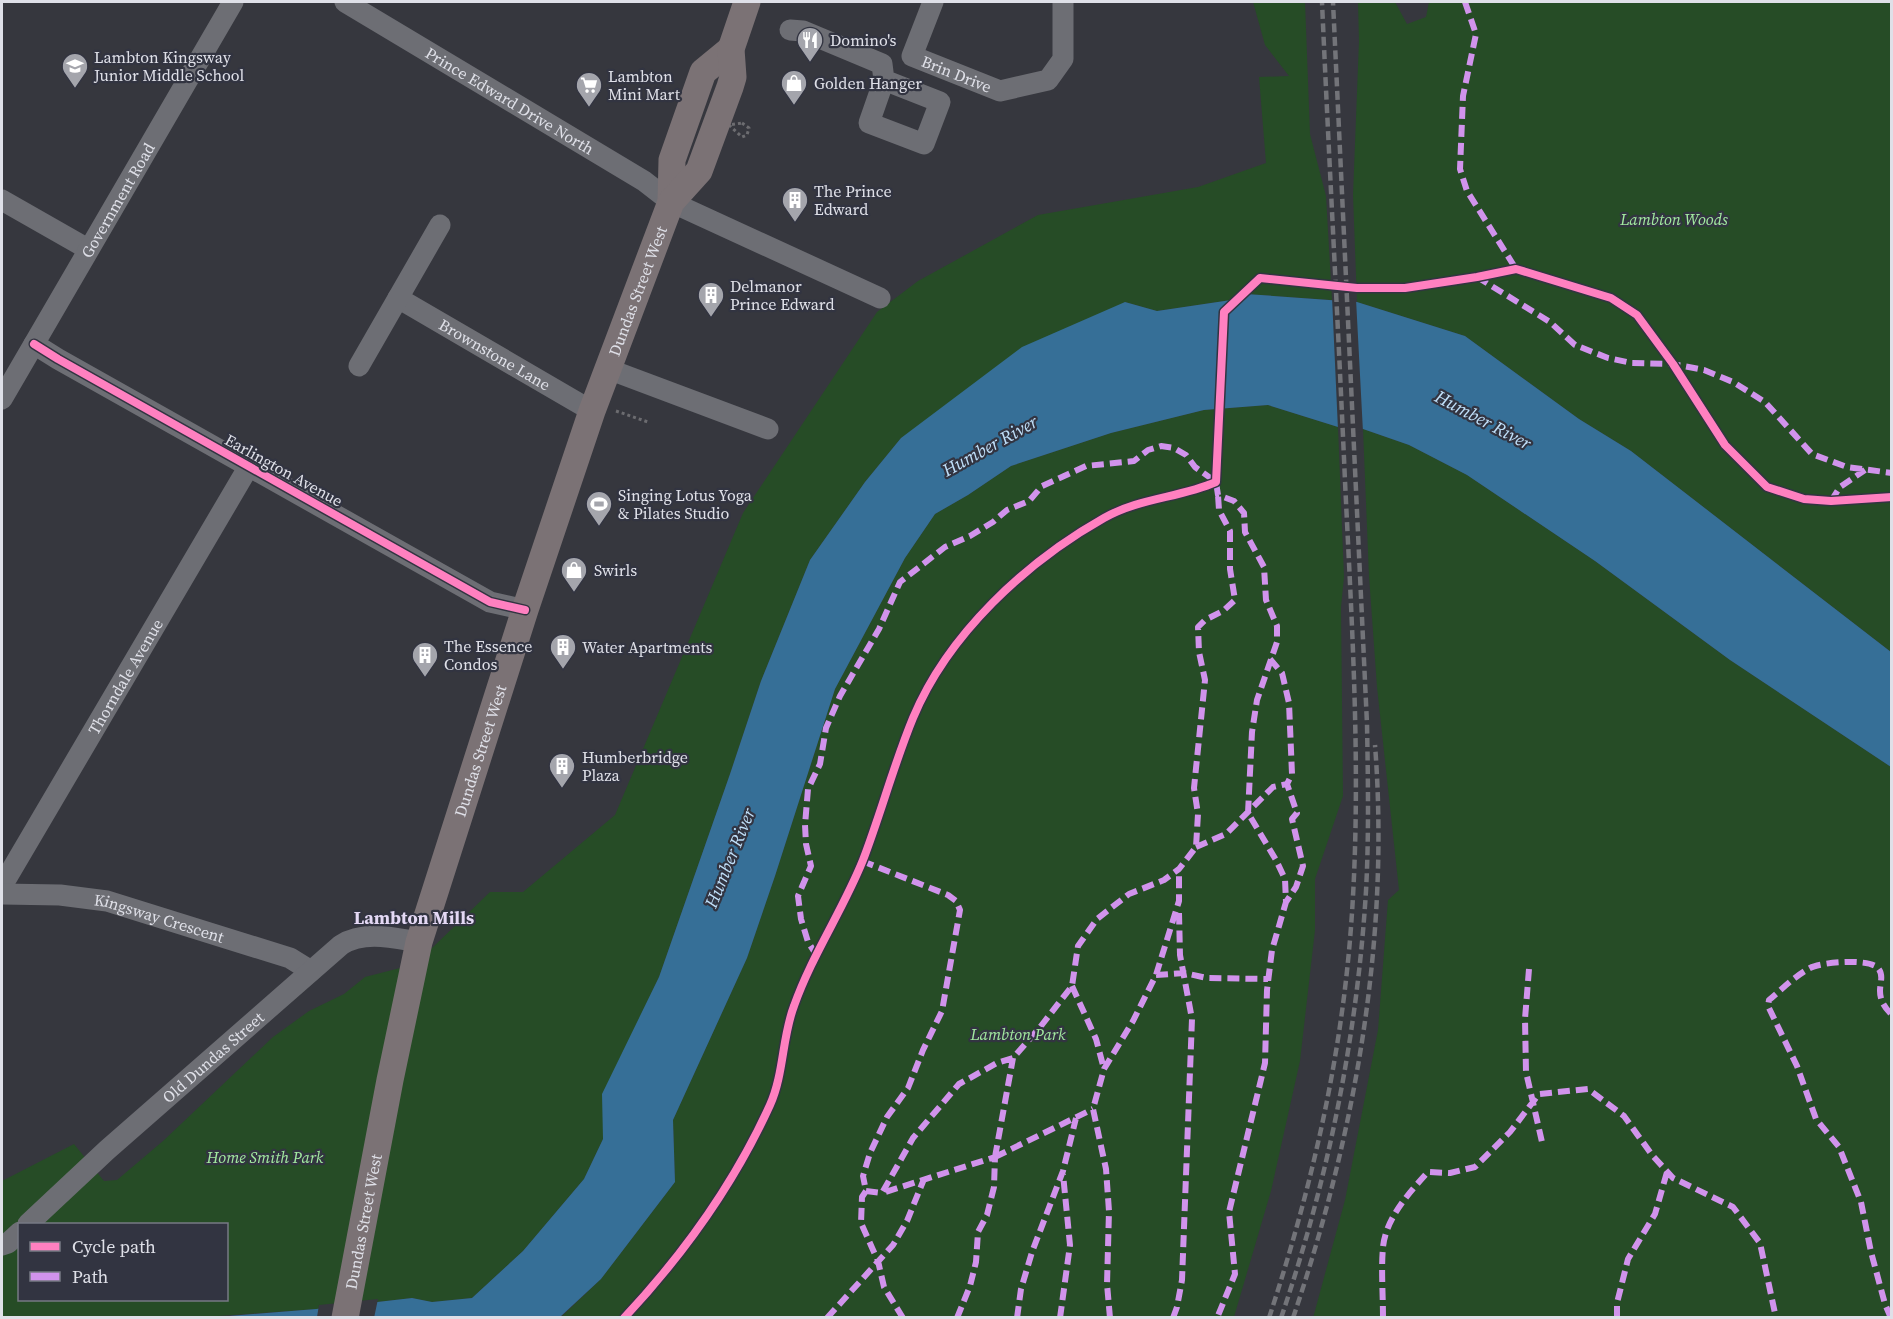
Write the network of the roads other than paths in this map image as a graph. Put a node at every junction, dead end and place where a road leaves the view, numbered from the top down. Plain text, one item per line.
1 (233, 2) edge
2 (345, 2) edge
3 (747, 2) edge
4 (933, 2) edge
5 (1063, 2) edge
6 (790, 30) dead end
7 (884, 80) dead end
8 (2, 200) edge
9 (671, 201) junction
10 (440, 225) dead end
11 (88, 249) junction
12 (398, 298) junction
13 (880, 298) dead end
14 (34, 344) junction
15 (359, 366) dead end
16 (608, 369) junction
17 (2, 399) edge
18 (594, 407) junction
19 (768, 429) dead end
20 (249, 466) junction
21 (525, 610) junction
22 (2, 886) edge
23 (2, 894) edge
24 (419, 942) junction
25 (311, 971) junction
26 (29, 1223) edge
27 (345, 1317) edge

1 - 11 street, Government Road
2 - 9 street, Prince Edward Drive North
3 - 9 main road, Dundas Street West
4 - 5 street, Brin Drive
6 - 7 street
8 - 11 street
9 - 13 street, Prince Edward Drive North
9 - 16 main road, Dundas Street West
10 - 12 street
11 - 14 street, Government Road
12 - 15 street
12 - 18 street, Brownstone Lane
14 - 17 street, Government Road
14 - 20 street, Earlington Avenue
16 - 18 main road, Dundas Street West
16 - 19 street
18 - 21 main road, Dundas Street West
20 - 21 street, Earlington Avenue
20 - 22 street, Thorndale Avenue
21 - 24 main road, Dundas Street West
23 - 25 street, Kingsway Crescent
24 - 25 street, Old Dundas Street
24 - 27 main road, Dundas Street West
25 - 26 street, Old Dundas Street

